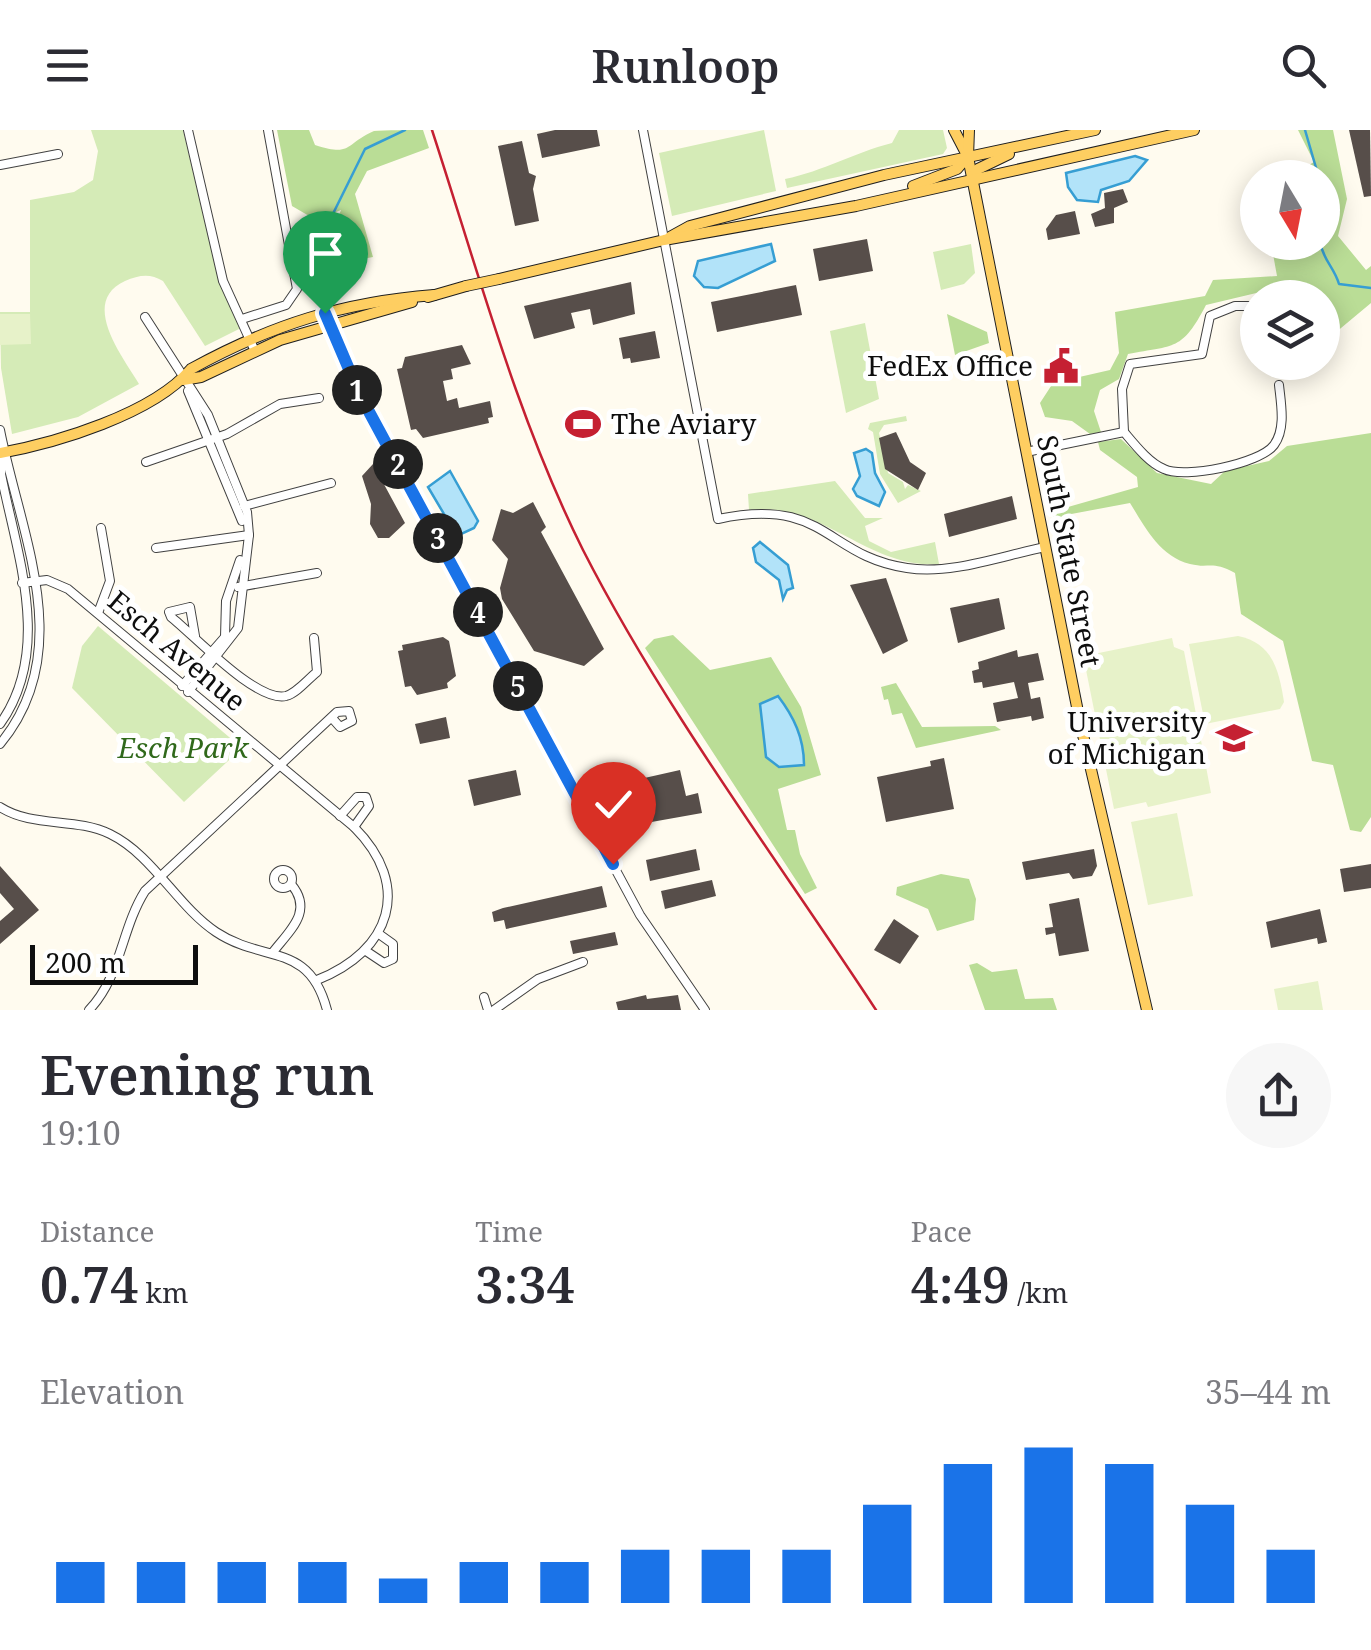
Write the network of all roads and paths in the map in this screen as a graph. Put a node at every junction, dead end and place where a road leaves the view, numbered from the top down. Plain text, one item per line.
1 (188, 130) edge
2 (268, 130) edge
3 (644, 130) edge
4 (954, 130) edge
5 (969, 130) edge
6 (1093, 130) edge
7 (1132, 130) edge
8 (1174, 130) edge
9 (1194, 130) edge
10 (1077, 134) junction
11 (1160, 138) junction
12 (1138, 142) junction
13 (58, 154) dead end
14 (968, 157) junction
15 (941, 162) junction
16 (0, 166) edge
17 (1007, 170) junction
18 (972, 178) junction
19 (786, 200) junction
20 (856, 206) junction
21 (837, 210) junction
22 (745, 228) junction
23 (664, 240) junction
24 (434, 294) junction
25 (1240, 306) edge
26 (325, 313) junction
27 (144, 317) dead end
28 (242, 319) junction
29 (329, 325) junction
30 (252, 342) junction
31 (182, 380) junction
32 (1279, 385) dead end
33 (319, 398) dead end
34 (0, 430) edge
35 (1124, 432) junction
36 (214, 438) junction
37 (2, 452) edge
38 (1026, 452) junction
39 (146, 462) dead end
40 (331, 483) dead end
41 (242, 507) junction
42 (22, 518) junction
43 (5, 520) edge
44 (101, 528) dead end
45 (246, 535) junction
46 (1044, 547) junction
47 (156, 548) dead end
48 (317, 573) dead end
49 (34, 580) junction
50 (22, 582) junction
51 (235, 587) junction
52 (98, 613) junction
53 (195, 636) dead end
54 (314, 638) dead end
55 (216, 654) junction
56 (185, 689) junction
57 (332, 718) dead end
58 (2, 719) edge
59 (14, 725) junction
60 (0, 744) edge
61 (279, 766) junction
62 (0, 807) edge
63 (340, 816) junction
64 (354, 827) junction
65 (159, 877) junction
66 (292, 884) dead end
67 (379, 934) junction
68 (366, 951) junction
69 (273, 952) junction
70 (583, 962) dead end
71 (317, 980) junction
72 (484, 997) dead end
73 (89, 1010) edge
74 (327, 1010) edge
75 (491, 1010) edge
76 (705, 1010) edge
77 (1147, 1010) edge

1 - 28 street
2 - 28 street
3 - 23 street
4 - 14 main road, South State Street
5 - 14 main road, South State Street
6 - 10 main road
6 - 17 main road
7 - 12 main road
8 - 11 main road
9 - 11 main road
10 - 14 main road
10 - 18 main road
11 - 12 main road
12 - 17 main road
13 - 16 street
14 - 15 main road
14 - 18 main road, South State Street
14 - 20 main road
15 - 19 main road
15 - 21 main road
17 - 18 main road
18 - 20 main road
18 - 38 main road, South State Street
19 - 22 main road
19 - 23 main road
20 - 21 main road
21 - 22 main road
22 - 23 main road
23 - 24 main road, bridge
23 - 46 street
24 - 26 main road
24 - 29 main road
25 - 35 street
26 - 29 street
26 - 30 main road
27 - 31 street
28 - 30 street
29 - 30 main road
29 - 76 street
30 - 31 main road
31 - 36 street
31 - 37 main road
32 - 35 street
33 - 36 street
34 - 37 street
35 - 38 street
36 - 39 street
36 - 41 street
37 - 42 street
37 - 43 street
38 - 46 main road, South State Street
40 - 41 street
41 - 45 street
42 - 43 street
42 - 49 street
43 - 50 street
44 - 52 street
45 - 47 street
45 - 51 street
46 - 77 main road, South State Street
48 - 51 street
49 - 50 street
49 - 52 street, Esch Avenue
49 - 59 street
50 - 58 street
51 - 55 street
51 - 55 street
52 - 56 street, Esch Avenue
53 - 55 street
54 - 55 street
55 - 56 street
56 - 61 street, Esch Avenue
57 - 61 street
58 - 59 street
59 - 60 street
61 - 63 street, Esch Avenue
61 - 65 street
62 - 65 street
63 - 64 street, Esch Avenue
63 - 64 street
64 - 67 street, Esch Avenue
65 - 69 street
65 - 73 street
66 - 69 street
67 - 68 street, Esch Avenue
67 - 68 street, Esch Avenue
68 - 71 street, Esch Avenue
69 - 71 street
70 - 75 street
71 - 74 street
72 - 75 street

